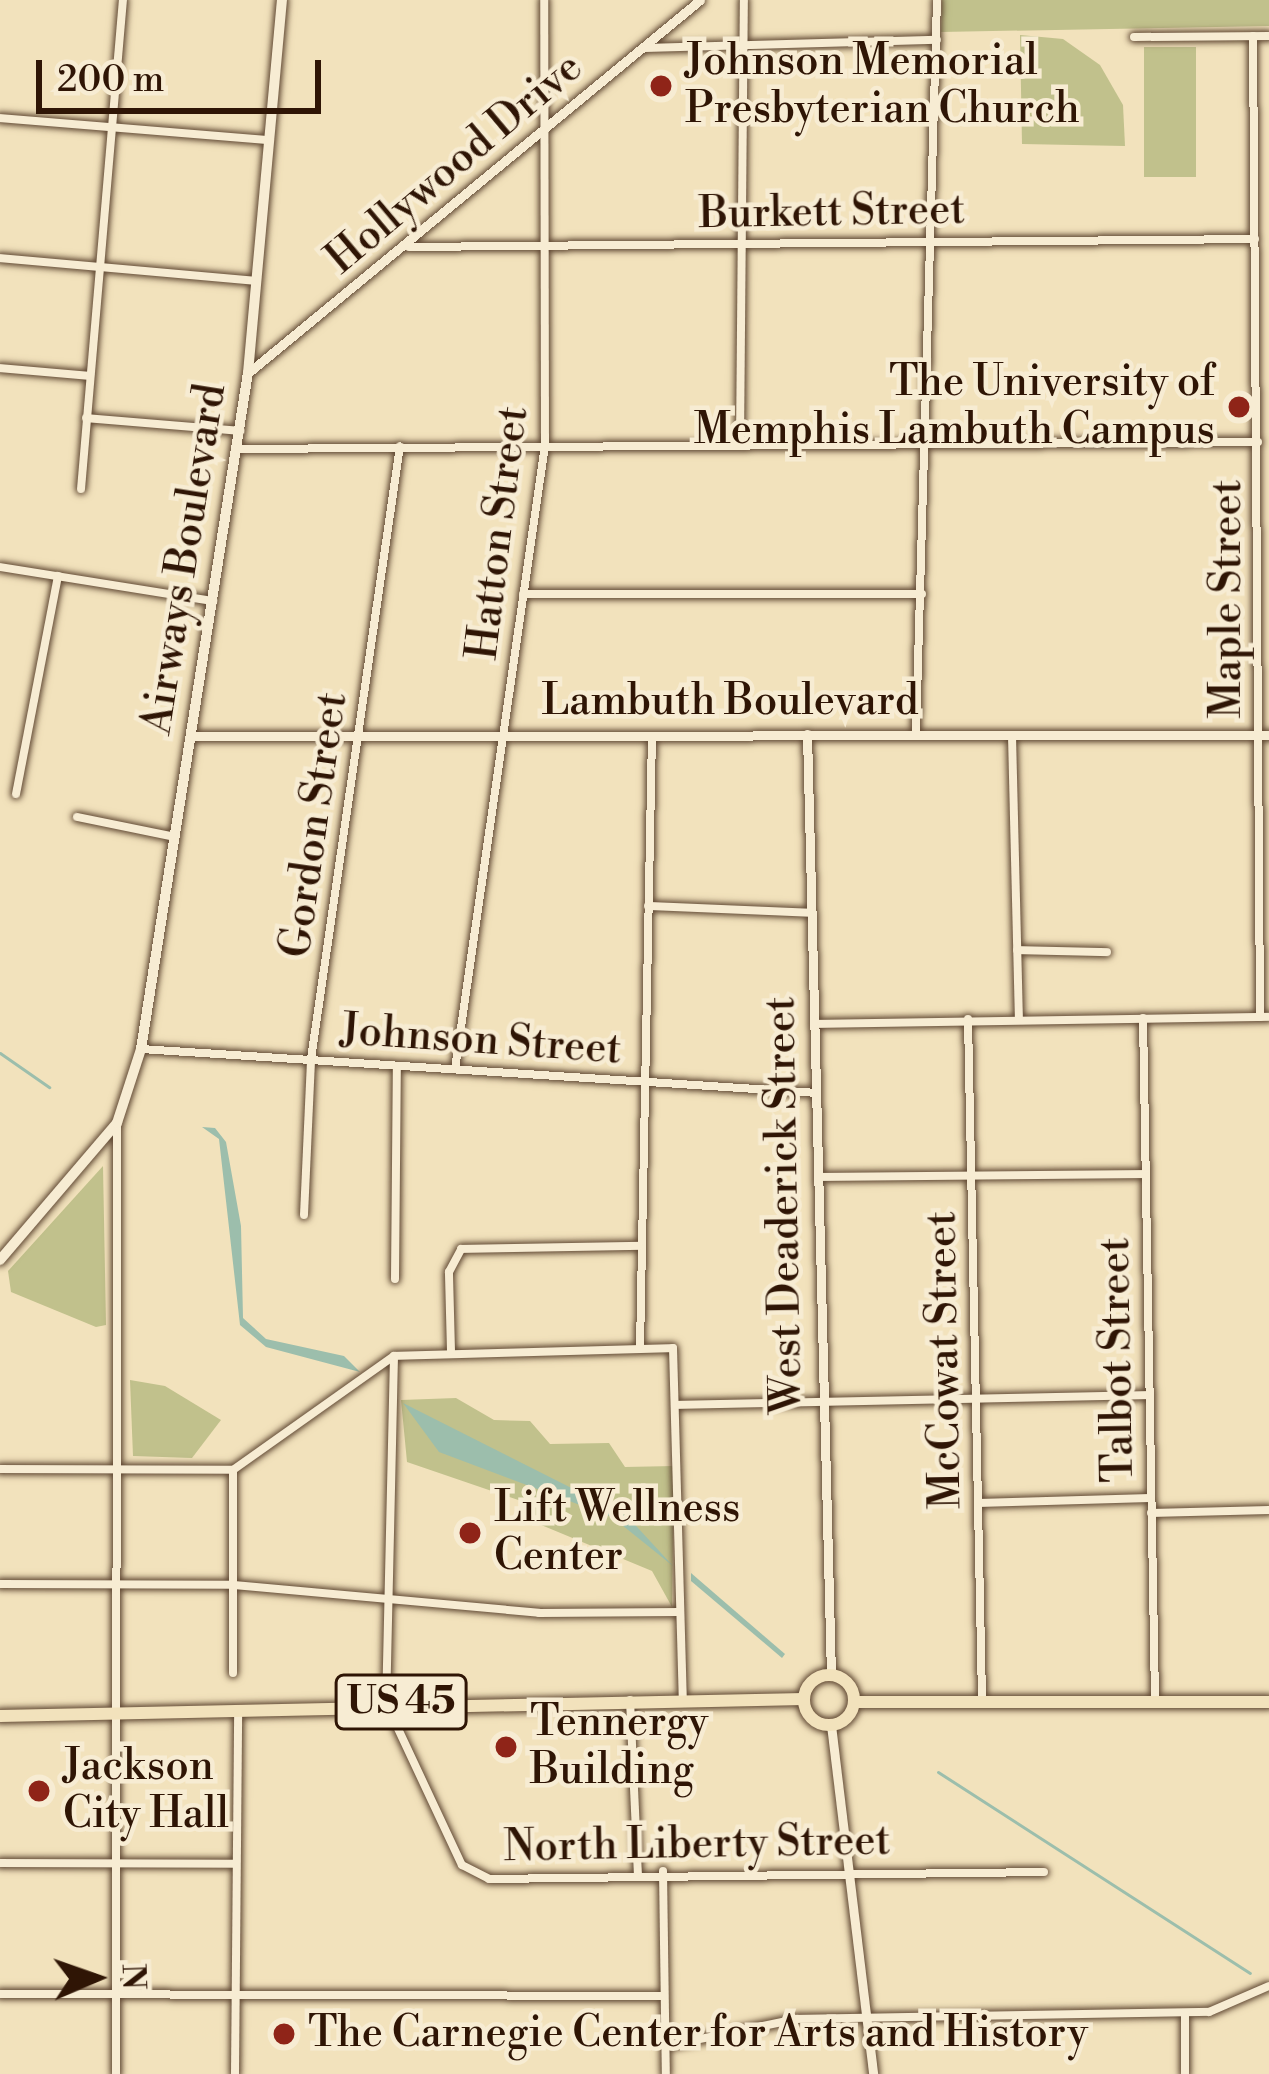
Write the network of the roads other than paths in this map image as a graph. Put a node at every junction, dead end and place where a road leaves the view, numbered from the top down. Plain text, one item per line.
1 (123, 0) edge
2 (282, 0) edge
3 (544, 0) edge
4 (700, 0) edge
5 (744, 0) edge
6 (937, 0) edge
7 (1253, 36) junction
8 (1269, 36) edge
9 (1134, 37) dead end
10 (937, 40) junction
11 (744, 44) junction
12 (644, 48) junction
13 (0, 118) edge
14 (112, 128) junction
15 (546, 133) junction
16 (270, 140) junction
17 (1255, 239) junction
18 (936, 242) junction
19 (743, 244) junction
20 (543, 246) junction
21 (409, 247) junction
22 (0, 258) edge
23 (99, 268) junction
24 (258, 281) junction
25 (0, 368) edge
26 (248, 373) junction
27 (90, 376) junction
28 (86, 418) junction
29 (240, 431) junction
30 (929, 441) junction
31 (1258, 442) junction
32 (740, 443) junction
33 (545, 445) junction
34 (400, 446) junction
35 (236, 449) junction
36 (80, 489) dead end
37 (0, 567) edge
38 (58, 576) junction
39 (523, 594) junction
40 (922, 594) junction
41 (213, 601) junction
42 (916, 733) junction
43 (807, 734) junction
44 (1264, 735) edge
45 (191, 736) junction
46 (504, 736) junction
47 (652, 736) junction
48 (1012, 736) junction
49 (358, 737) junction
50 (16, 794) dead end
51 (77, 817) dead end
52 (176, 837) junction
53 (648, 906) junction
54 (812, 913) junction
55 (1017, 950) junction
56 (1107, 952) dead end
57 (1264, 1017) edge
58 (1019, 1018) junction
59 (1143, 1018) junction
60 (968, 1019) junction
61 (815, 1024) junction
62 (141, 1049) junction
63 (311, 1059) junction
64 (397, 1066) junction
65 (455, 1070) junction
66 (644, 1082) junction
67 (817, 1093) junction
68 (118, 1123) junction
69 (1145, 1174) junction
70 (971, 1175) junction
71 (819, 1177) junction
72 (304, 1215) dead end
73 (639, 1246) junction
74 (0, 1260) edge
75 (395, 1279) dead end
76 (640, 1348) junction
77 (451, 1351) junction
78 (394, 1356) junction
79 (1149, 1395) junction
80 (976, 1399) junction
81 (820, 1402) junction
82 (676, 1405) junction
83 (119, 1465) junction
84 (0, 1469) edge
85 (233, 1470) junction
86 (1150, 1498) junction
87 (978, 1504) junction
88 (1269, 1510) edge
89 (1150, 1513) junction
90 (0, 1584) edge
91 (234, 1585) junction
92 (119, 1586) junction
93 (386, 1598) junction
94 (680, 1612) junction
95 (233, 1673) dead end
96 (831, 1674) junction
97 (630, 1699) junction
98 (682, 1699) junction
99 (804, 1700) junction
100 (982, 1700) junction
101 (1154, 1701) junction
102 (855, 1702) junction
103 (1269, 1702) edge
104 (386, 1703) junction
105 (0, 1716) edge
106 (119, 1716) junction
107 (238, 1716) junction
108 (831, 1725) junction
109 (0, 1863) edge
110 (118, 1864) junction
111 (236, 1864) junction
112 (663, 1871) junction
113 (1044, 1872) dead end
114 (638, 1873) junction
115 (852, 1873) junction
116 (1269, 1986) edge
117 (0, 1994) edge
118 (116, 1996) junction
119 (664, 1996) junction
120 (236, 1997) junction
121 (1185, 2013) junction
122 (866, 2015) junction
123 (666, 2047) junction
124 (116, 2074) edge
125 (235, 2074) edge
126 (666, 2074) edge
127 (873, 2074) edge
128 (1185, 2074) edge

1 - 14 street
2 - 16 main road, Airways Boulevard
3 - 15 street, Hatton Street
4 - 12 street, Hollywood Drive
5 - 11 street
6 - 10 street
7 - 8 street
7 - 9 street
7 - 17 street, Maple Street
10 - 11 street
10 - 18 street
11 - 12 street
11 - 19 street
12 - 15 street, Hollywood Drive
13 - 14 street
14 - 16 street
14 - 23 street
15 - 20 street, Hatton Street
15 - 21 street, Hollywood Drive
16 - 24 main road, Airways Boulevard
17 - 18 street, Burkett Street
17 - 31 street, Maple Street
18 - 19 street, Burkett Street
18 - 30 street
19 - 20 street, Burkett Street
19 - 32 street
20 - 21 street, Burkett Street
20 - 33 street, Hatton Street
21 - 26 street, Hollywood Drive
22 - 23 street
23 - 24 street
23 - 27 street
24 - 26 main road, Airways Boulevard
25 - 27 street
26 - 29 main road, Airways Boulevard
27 - 28 street
28 - 29 street
28 - 36 street
29 - 35 main road, Airways Boulevard
30 - 31 street
30 - 32 street
30 - 40 street
31 - 44 street, Maple Street
32 - 33 street
33 - 34 street
33 - 39 street, Hatton Street
34 - 35 street
34 - 49 street, Gordon Street
35 - 41 main road, Airways Boulevard
37 - 38 street
38 - 41 street
38 - 50 street
39 - 40 street
39 - 46 street, Hatton Street
40 - 42 street
41 - 45 main road, Airways Boulevard
42 - 43 street, Lambuth Boulevard
42 - 48 street, Lambuth Boulevard
43 - 47 street, Lambuth Boulevard
43 - 54 street, West Deaderick Street
44 - 48 street, Lambuth Boulevard
44 - 57 street, Maple Street
45 - 49 street, Lambuth Boulevard
45 - 52 main road, Airways Boulevard
46 - 47 street, Lambuth Boulevard
46 - 49 street, Lambuth Boulevard
46 - 65 street, Hatton Street
47 - 53 street
48 - 55 street
49 - 63 street, Gordon Street
51 - 52 street
52 - 62 main road, Airways Boulevard
53 - 54 street
53 - 66 street
54 - 61 street, West Deaderick Street
55 - 56 street
55 - 58 street
57 - 59 street
58 - 59 street
58 - 60 street
59 - 69 street, Talbot Street
60 - 61 street
60 - 70 street, McCowat Street
61 - 67 street, West Deaderick Street
62 - 63 street, Johnson Street
62 - 68 main road, Airways Boulevard
63 - 64 street, Johnson Street
63 - 72 street, Gordon Street
64 - 65 street, Johnson Street
64 - 75 street
65 - 66 street, Johnson Street
66 - 67 street, Johnson Street
66 - 73 street
67 - 71 street, West Deaderick Street
68 - 74 main road
68 - 83 street
69 - 70 street
69 - 79 street, Talbot Street
70 - 71 street
70 - 80 street, McCowat Street
71 - 81 street, West Deaderick Street
73 - 76 street
73 - 77 street
76 - 77 street
76 - 82 street
77 - 78 street
78 - 85 street
78 - 93 street
79 - 80 street
79 - 86 street, Talbot Street
80 - 81 street
80 - 87 street, McCowat Street
81 - 82 street
81 - 96 street, West Deaderick Street
82 - 94 street
83 - 84 street
83 - 85 street
83 - 92 street
85 - 91 street
86 - 87 street
86 - 89 street, Talbot Street
87 - 100 street, McCowat Street
88 - 89 street
89 - 101 street, Talbot Street
90 - 92 street
91 - 92 street
91 - 93 street
91 - 95 street
92 - 106 street
93 - 94 street
93 - 104 street
94 - 98 street
96 - 99 main road
96 - 102 main road
97 - 98 main road, US 45
97 - 104 main road, US 45
97 - 114 street
98 - 99 main road, US 45
99 - 108 main road
100 - 101 main road
100 - 102 main road
101 - 103 main road
102 - 108 main road
104 - 107 main road, US 45
104 - 114 street, North Liberty Street
105 - 106 main road, US 45
106 - 107 main road, US 45
106 - 110 street
107 - 111 street
108 - 115 street
109 - 110 street
110 - 111 street
110 - 118 street
111 - 120 street
112 - 114 street, North Liberty Street
112 - 115 street, North Liberty Street
112 - 119 street
113 - 115 street, North Liberty Street
115 - 122 street
116 - 121 street
117 - 118 street
118 - 120 street
118 - 124 street
119 - 120 street
119 - 123 street
120 - 125 street
121 - 122 street
121 - 128 street
122 - 123 street
122 - 127 street
123 - 126 street

